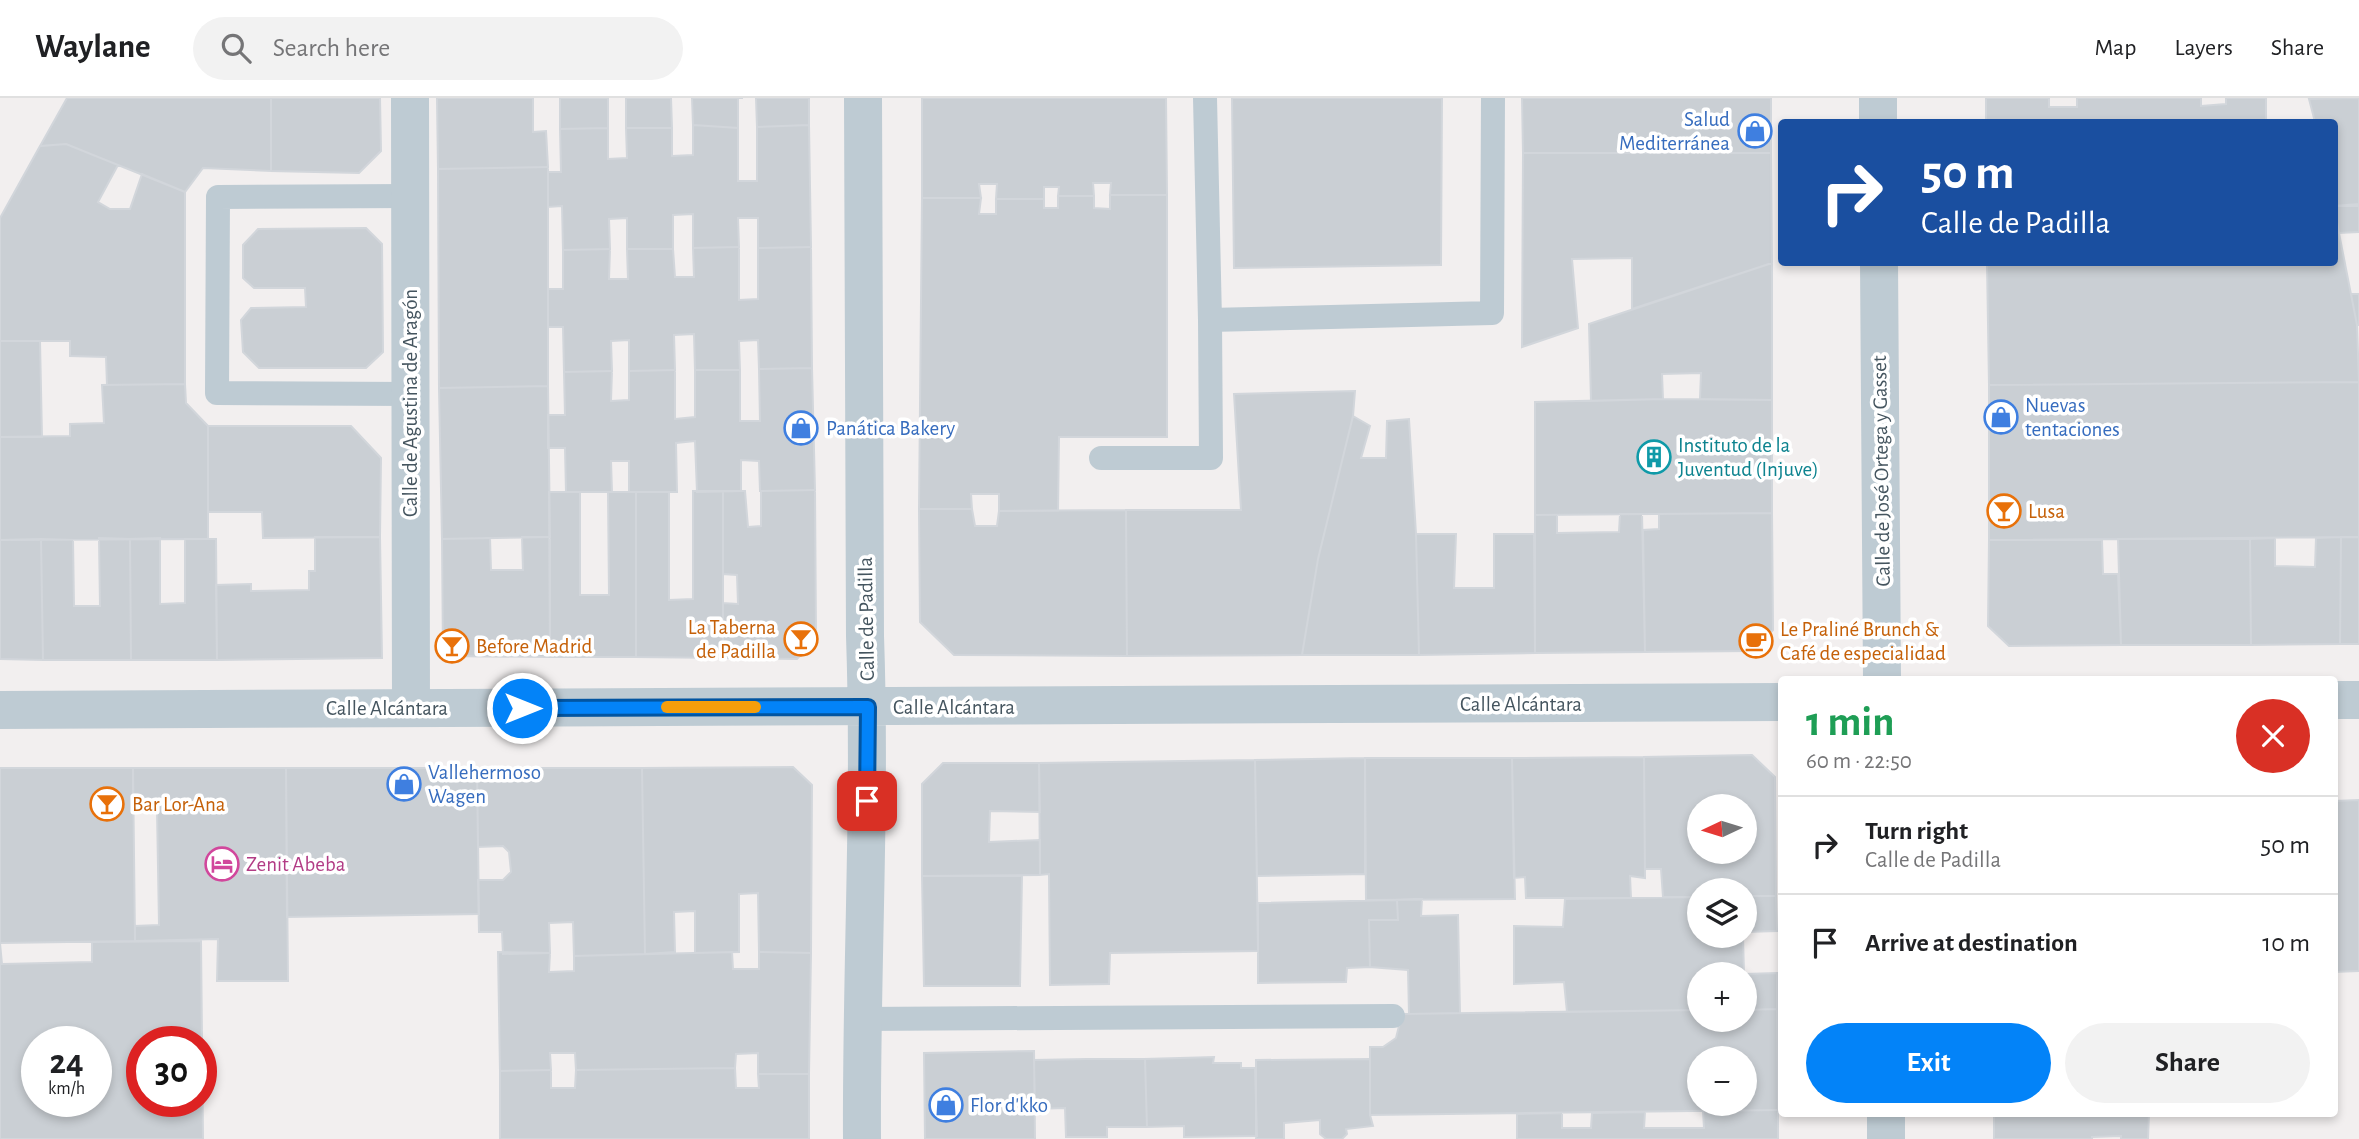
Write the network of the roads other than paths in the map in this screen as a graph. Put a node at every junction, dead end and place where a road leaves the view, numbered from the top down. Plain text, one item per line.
1 (410, 98) edge
2 (863, 98) edge
3 (1205, 98) edge
4 (1493, 98) edge
5 (1878, 98) edge
6 (1878, 119) edge
7 (410, 196) junction
8 (1879, 266) edge
9 (1210, 320) junction
10 (410, 394) junction
11 (1101, 458) dead end
12 (1882, 676) edge
13 (2338, 700) edge
14 (2359, 700) edge
15 (1778, 702) edge
16 (868, 707) junction
17 (411, 708) junction
18 (0, 710) edge
19 (1393, 1016) dead end
20 (861, 1020) junction
21 (1886, 1117) edge
22 (862, 1139) edge
23 (1886, 1139) edge

1 - 7 street, Calle de Agustina de Aragón
2 - 16 street, Calle de Padilla
3 - 9 lane
4 - 9 lane
5 - 6 street
7 - 10 street, Calle de Agustina de Aragón
7 - 10 lane
8 - 12 street, Calle de José Ortega y Gasset
9 - 11 lane
10 - 17 street, Calle de Agustina de Aragón
13 - 14 street
15 - 16 street, Calle Alcántara
16 - 17 street, Calle Alcántara
16 - 20 street, Calle de Padilla
17 - 18 street, Calle Alcántara
19 - 20 lane
20 - 22 street, Calle de Padilla
21 - 23 street

